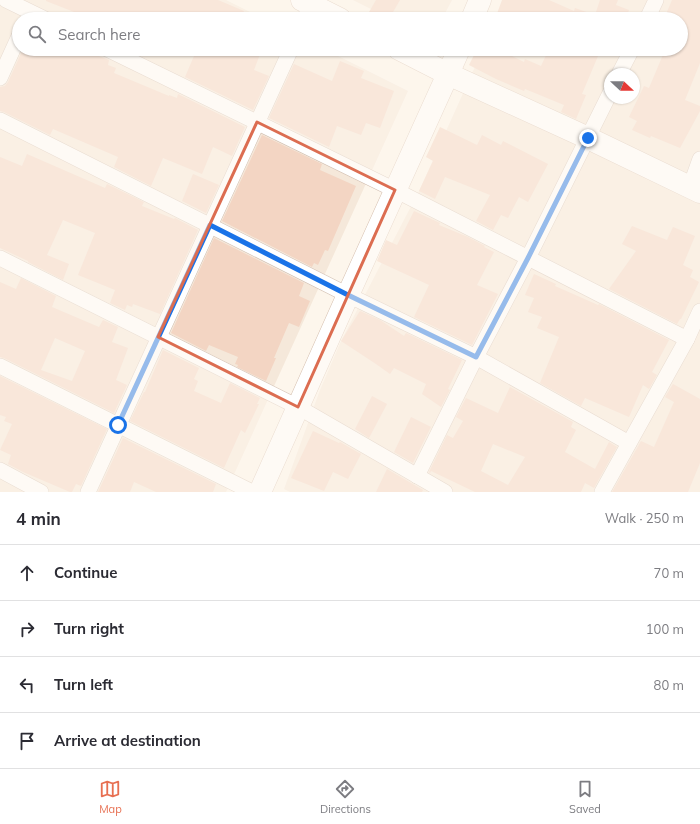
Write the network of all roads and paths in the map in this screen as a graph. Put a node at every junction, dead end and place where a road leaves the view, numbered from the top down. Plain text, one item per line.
1 (6, 0) edge
2 (480, 0) edge
3 (656, 0) edge
4 (306, 8) edge
5 (31, 10) edge
6 (318, 12) edge
7 (475, 12) edge
8 (650, 12) edge
9 (12, 51) edge
10 (121, 56) edge
11 (288, 56) edge
12 (413, 56) edge
13 (455, 56) edge
14 (628, 56) edge
15 (622, 68) edge
16 (448, 74) junction
17 (0, 78) edge
18 (605, 104) edge
19 (0, 120) edge
20 (257, 122) junction
21 (588, 138) junction
22 (700, 159) edge
23 (395, 190) junction
24 (695, 190) edge
25 (210, 225) junction
26 (0, 258) edge
27 (528, 258) junction
28 (348, 295) junction
29 (700, 311) edge
30 (158, 337) junction
31 (687, 339) junction
32 (476, 357) junction
33 (0, 366) edge
34 (298, 407) junction
35 (118, 425) junction
36 (629, 443) junction
37 (0, 470) edge
38 (417, 476) junction
39 (41, 492) edge
40 (88, 492) edge
41 (252, 492) edge
42 (260, 492) edge
43 (445, 492) edge
44 (602, 492) edge

1 - 5 street
2 - 7 street
3 - 8 street
4 - 6 street
9 - 17 street
10 - 20 street
11 - 20 street
12 - 16 street
13 - 16 street
14 - 15 street
16 - 21 street
16 - 23 street
18 - 21 street
19 - 25 street
20 - 23 street
20 - 25 street
21 - 24 street
21 - 27 street
22 - 24 street
23 - 27 street
23 - 28 street
25 - 28 street
25 - 30 street
26 - 30 street
27 - 31 street
27 - 32 street
28 - 32 street
28 - 34 street
29 - 31 street
30 - 34 street
30 - 35 street
31 - 36 street
32 - 36 street
32 - 38 street
33 - 35 street
34 - 38 street
34 - 42 street
35 - 40 street
35 - 41 street
36 - 44 street
37 - 39 street
38 - 43 street

